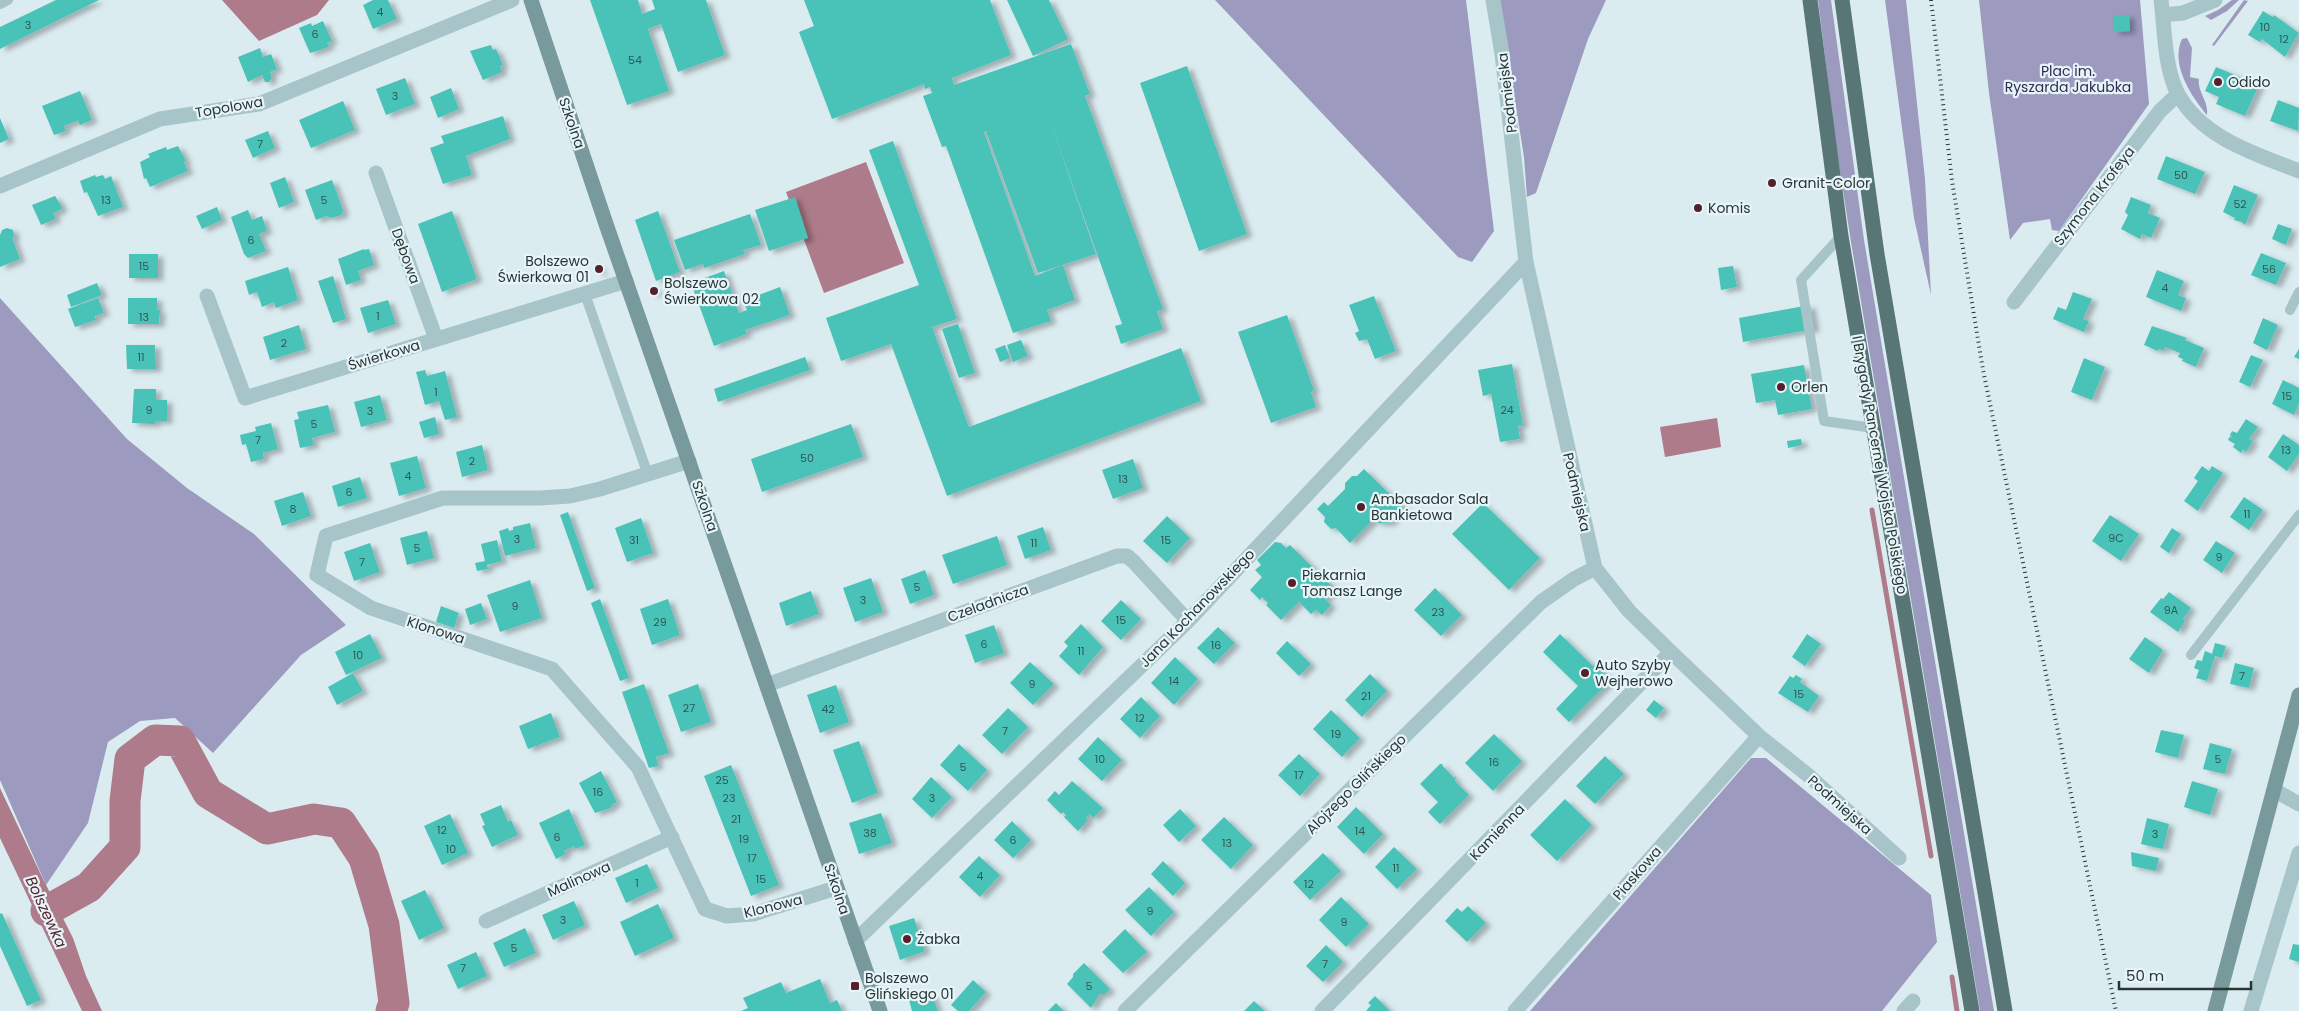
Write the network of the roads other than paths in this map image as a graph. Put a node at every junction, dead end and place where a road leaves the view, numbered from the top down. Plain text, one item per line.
1 (8, 0) edge
2 (512, 0) edge
3 (531, 0) edge
4 (1493, 0) edge
5 (1810, 0) edge
6 (1842, 0) edge
7 (2215, 0) edge
8 (0, 4) edge
9 (2162, 7) edge
10 (2178, 94) junction
11 (2299, 171) edge
12 (376, 173) dead end
13 (0, 186) edge
14 (1841, 236) junction
15 (1526, 262) junction
16 (626, 281) junction
17 (2299, 292) edge
18 (586, 294) junction
19 (207, 296) dead end
20 (2014, 302) dead end
21 (2290, 310) dead end
22 (436, 339) junction
23 (1873, 428) junction
24 (689, 461) junction
25 (648, 475) junction
26 (2299, 515) edge
27 (1595, 568) junction
28 (1188, 621) junction
29 (1671, 652) junction
30 (2191, 655) dead end
31 (767, 685) junction
32 (2299, 695) edge
33 (1759, 736) junction
34 (2274, 790) junction
35 (2299, 804) edge
36 (672, 837) junction
37 (2299, 853) edge
38 (1899, 858) dead end
39 (836, 888) junction
40 (486, 921) dead end
41 (855, 941) junction
42 (880, 1011) edge
43 (1125, 1011) edge
44 (1322, 1011) edge
45 (1515, 1011) edge
46 (1972, 1011) edge
47 (2005, 1011) edge
48 (2215, 1011) edge
49 (2251, 1011) edge

1 - 8 lane
2 - 13 street, Topolowa
3 - 16 street, Szkolna
4 - 15 street, Podmiejska
5 - 14 main road, I Brygady Pancernej Wojska Polskiego
6 - 47 main road
7 - 9 street
9 - 10 street
10 - 11 street
10 - 20 street, Szymona Krofeya
12 - 22 street, Dębowa
14 - 23 main road, I Brygady Pancernej Wojska Polskiego
14 - 23 lane
15 - 27 street, Podmiejska
15 - 28 street, Jana Kochanowskiego
16 - 18 street, Świerkowa
16 - 24 street, Szkolna
17 - 21 lane
18 - 22 street, Świerkowa
18 - 25 lane
19 - 22 street, Świerkowa
23 - 46 main road, I Brygady Pancernej Wojska Polskiego
24 - 25 street, Klonowa
24 - 31 street, Szkolna
25 - 36 street, Klonowa
26 - 30 lane
27 - 29 street, Podmiejska
27 - 43 street, Alojzego Glińskiego
28 - 31 street, Czeladnicza
28 - 41 street, Jana Kochanowskiego
29 - 33 street, Podmiejska
29 - 44 street, Kamienna
31 - 39 street, Szkolna
32 - 34 street
33 - 38 street, Podmiejska
33 - 45 street, Piaskowa
34 - 35 street
34 - 48 street
36 - 39 street, Klonowa
36 - 40 street, Malinowa
37 - 49 street
39 - 41 street, Szkolna
41 - 42 street, Szkolna

